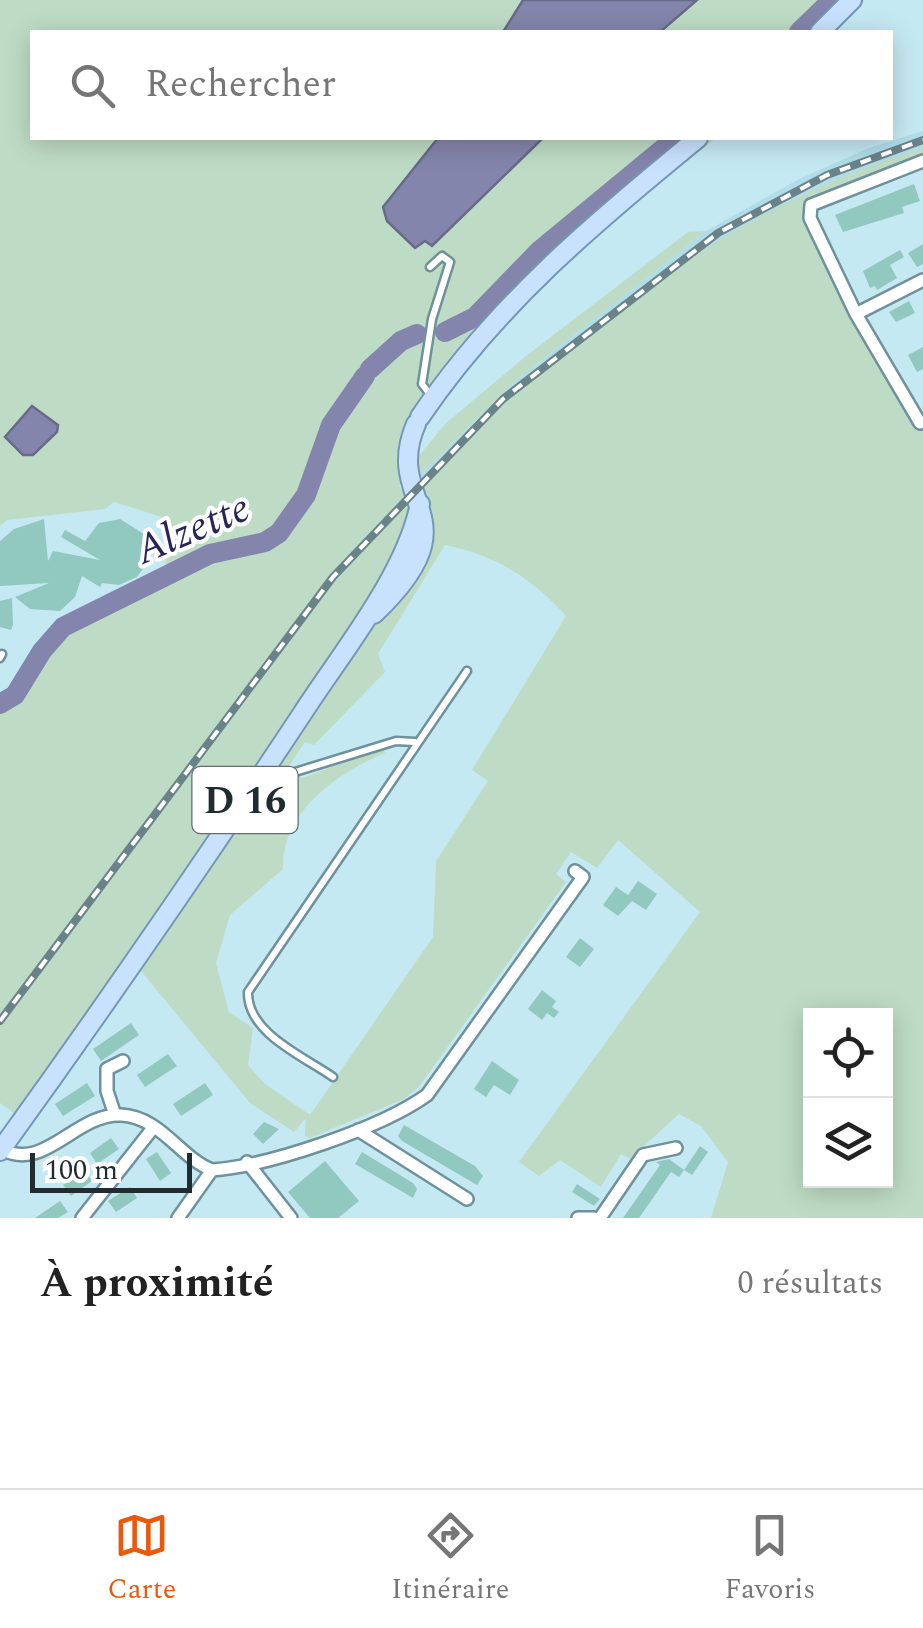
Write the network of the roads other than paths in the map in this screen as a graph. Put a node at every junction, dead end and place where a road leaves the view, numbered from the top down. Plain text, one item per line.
1 (852, 0) edge
2 (822, 30) edge
3 (696, 140) edge
4 (923, 160) edge
5 (430, 266) dead end
6 (923, 280) edge
7 (856, 314) junction
8 (434, 398) junction
9 (920, 423) dead end
10 (467, 671) dead end
11 (416, 742) junction
12 (242, 803) junction
13 (575, 871) dead end
14 (123, 1061) dead end
15 (333, 1077) dead end
16 (114, 1114) junction
17 (154, 1128) junction
18 (358, 1130) junction
19 (676, 1148) dead end
20 (1, 1150) edge
21 (247, 1162) junction
22 (212, 1170) junction
23 (467, 1199) dead end
24 (82, 1218) edge
25 (178, 1218) edge
26 (292, 1218) edge
27 (578, 1218) edge
28 (597, 1218) edge

1 - 2 main road
3 - 8 main road, D 16
4 - 7 street
5 - 8 lane
6 - 7 street
7 - 9 street
8 - 12 main road, D 16
10 - 11 lane
11 - 12 lane
11 - 15 lane
12 - 20 main road, D 16
13 - 18 street
14 - 16 street
16 - 17 street
16 - 20 street
17 - 22 street
17 - 24 street
18 - 21 street
18 - 23 street
19 - 28 street
21 - 22 street
21 - 26 street
22 - 25 street
27 - 28 street

